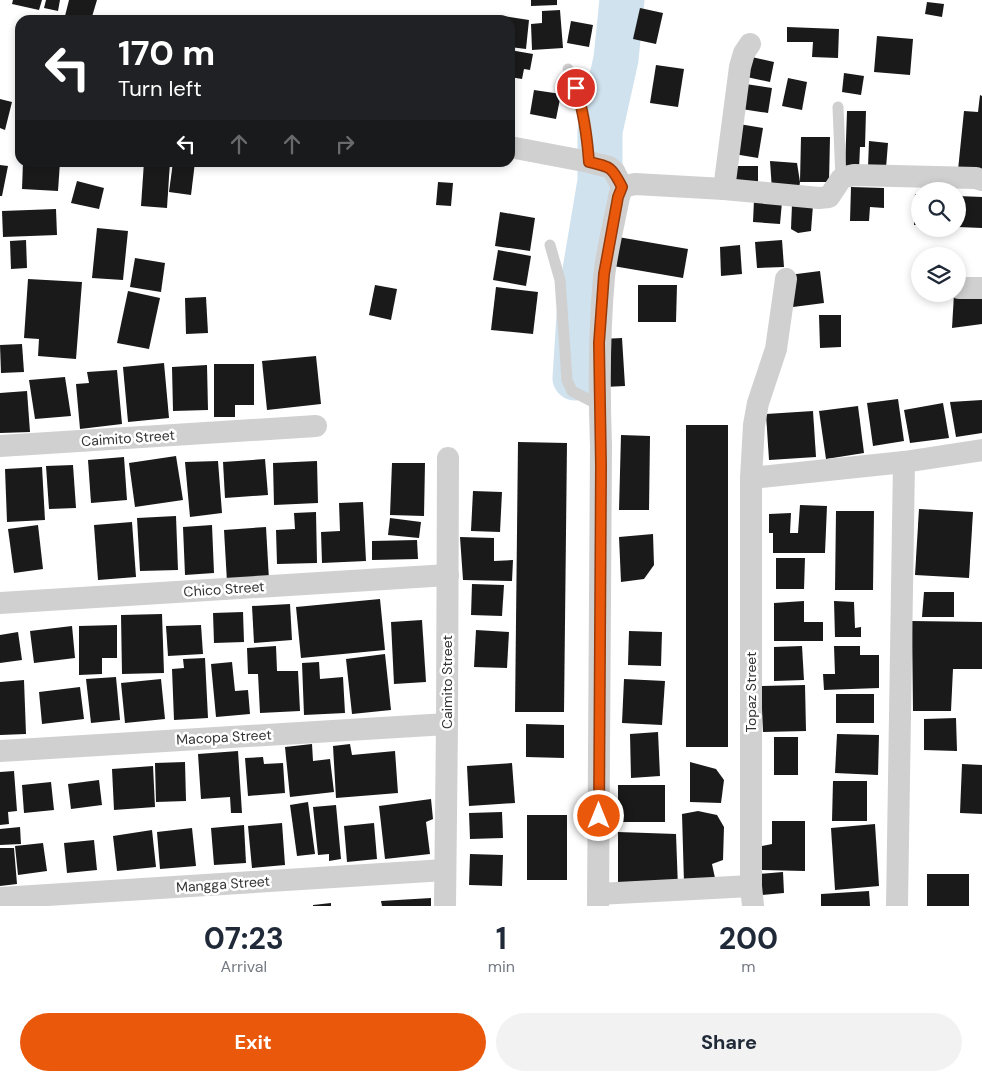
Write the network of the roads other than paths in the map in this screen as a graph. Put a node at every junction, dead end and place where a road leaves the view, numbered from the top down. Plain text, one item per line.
1 (750, 44) dead end
2 (568, 69) dead end
3 (838, 107) dead end
4 (515, 148) edge
5 (589, 162) junction
6 (841, 180) junction
7 (982, 180) edge
8 (622, 187) junction
9 (724, 189) junction
10 (550, 245) dead end
11 (786, 279) dead end
12 (966, 288) edge
13 (982, 288) edge
14 (599, 405) junction
15 (316, 426) dead end
16 (0, 446) edge
17 (982, 450) edge
18 (448, 458) dead end
19 (904, 462) junction
20 (751, 478) junction
21 (448, 575) junction
22 (0, 603) edge
23 (447, 724) junction
24 (0, 751) edge
25 (445, 870) junction
26 (752, 896) edge
27 (0, 898) edge
28 (598, 900) edge
29 (445, 906) edge
30 (897, 906) edge

1 - 9 street
2 - 5 lane
3 - 6 lane
4 - 5 street
5 - 8 street
6 - 7 street
6 - 9 street
8 - 9 street
8 - 14 street
10 - 14 lane
11 - 20 street, Topaz Street
12 - 13 street
14 - 28 street
15 - 16 street, Caimito Street
17 - 19 street
18 - 21 street, Caimito Street
19 - 20 street
19 - 30 street
20 - 26 street, Topaz Street
21 - 22 street, Chico Street
21 - 23 street, Caimito Street
23 - 24 street, Macopa Street
23 - 25 street, Caimito Street
25 - 27 street, Mangga Street
25 - 29 street, Caimito Street
26 - 28 street

